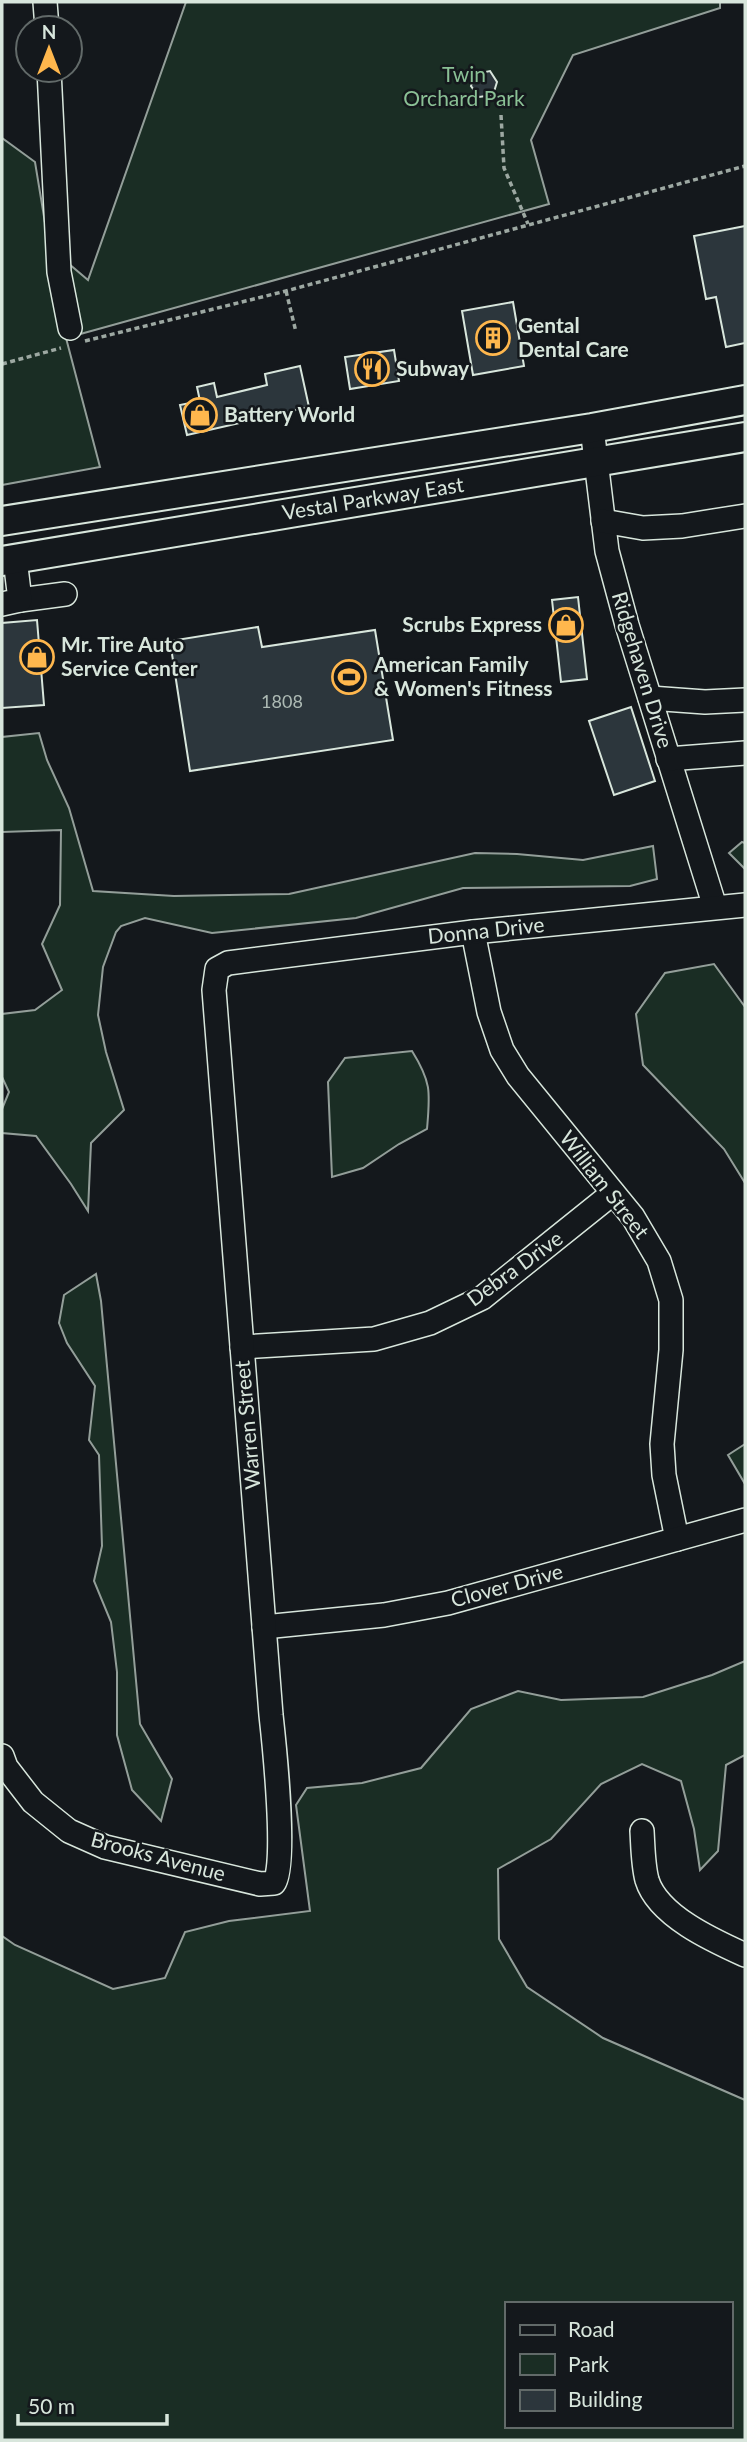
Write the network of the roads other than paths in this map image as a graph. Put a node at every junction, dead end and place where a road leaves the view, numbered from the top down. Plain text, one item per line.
1 (50, 84) edge
2 (68, 340) road end
3 (745, 400) edge
4 (592, 428) junction
5 (745, 437) edge
6 (595, 463) junction
7 (745, 516) edge
8 (2, 521) edge
9 (603, 521) junction
10 (9, 560) edge
11 (65, 594) dead end
12 (11, 602) edge
13 (650, 698) junction
14 (745, 700) edge
15 (745, 753) edge
16 (668, 759) junction
17 (745, 905) edge
18 (715, 907) junction
19 (473, 932) junction
20 (228, 962) joint
21 (613, 1193) junction
22 (242, 1347) junction
23 (745, 1520) edge
24 (677, 1539) junction
25 (264, 1627) junction
26 (2, 1756) edge
27 (642, 1831) dead end
28 (266, 1883) joint
29 (745, 1955) edge

1 - 2 street
3 - 4 main road, Vestal Parkway East
4 - 6 street, Ridgehaven Drive
4 - 8 main road, Vestal Parkway East
5 - 6 main road, Vestal Parkway East
6 - 9 street, Ridgehaven Drive
6 - 10 main road, Vestal Parkway East
7 - 9 street
9 - 13 street, Ridgehaven Drive
10 - 12 street
11 - 12 street
13 - 14 street
13 - 16 street, Ridgehaven Drive
15 - 16 street
16 - 18 street, Ridgehaven Drive
17 - 18 street, Donna Drive
18 - 19 street, Donna Drive
19 - 20 street, Donna Drive
19 - 21 street, William Street
20 - 22 street, Warren Street
21 - 22 street, Debra Drive
21 - 24 street, William Street
22 - 25 street, Warren Street
23 - 24 street, Clover Drive
24 - 25 street, Clover Drive
25 - 28 street, Warren Street
26 - 28 street, Brooks Avenue
27 - 29 street

